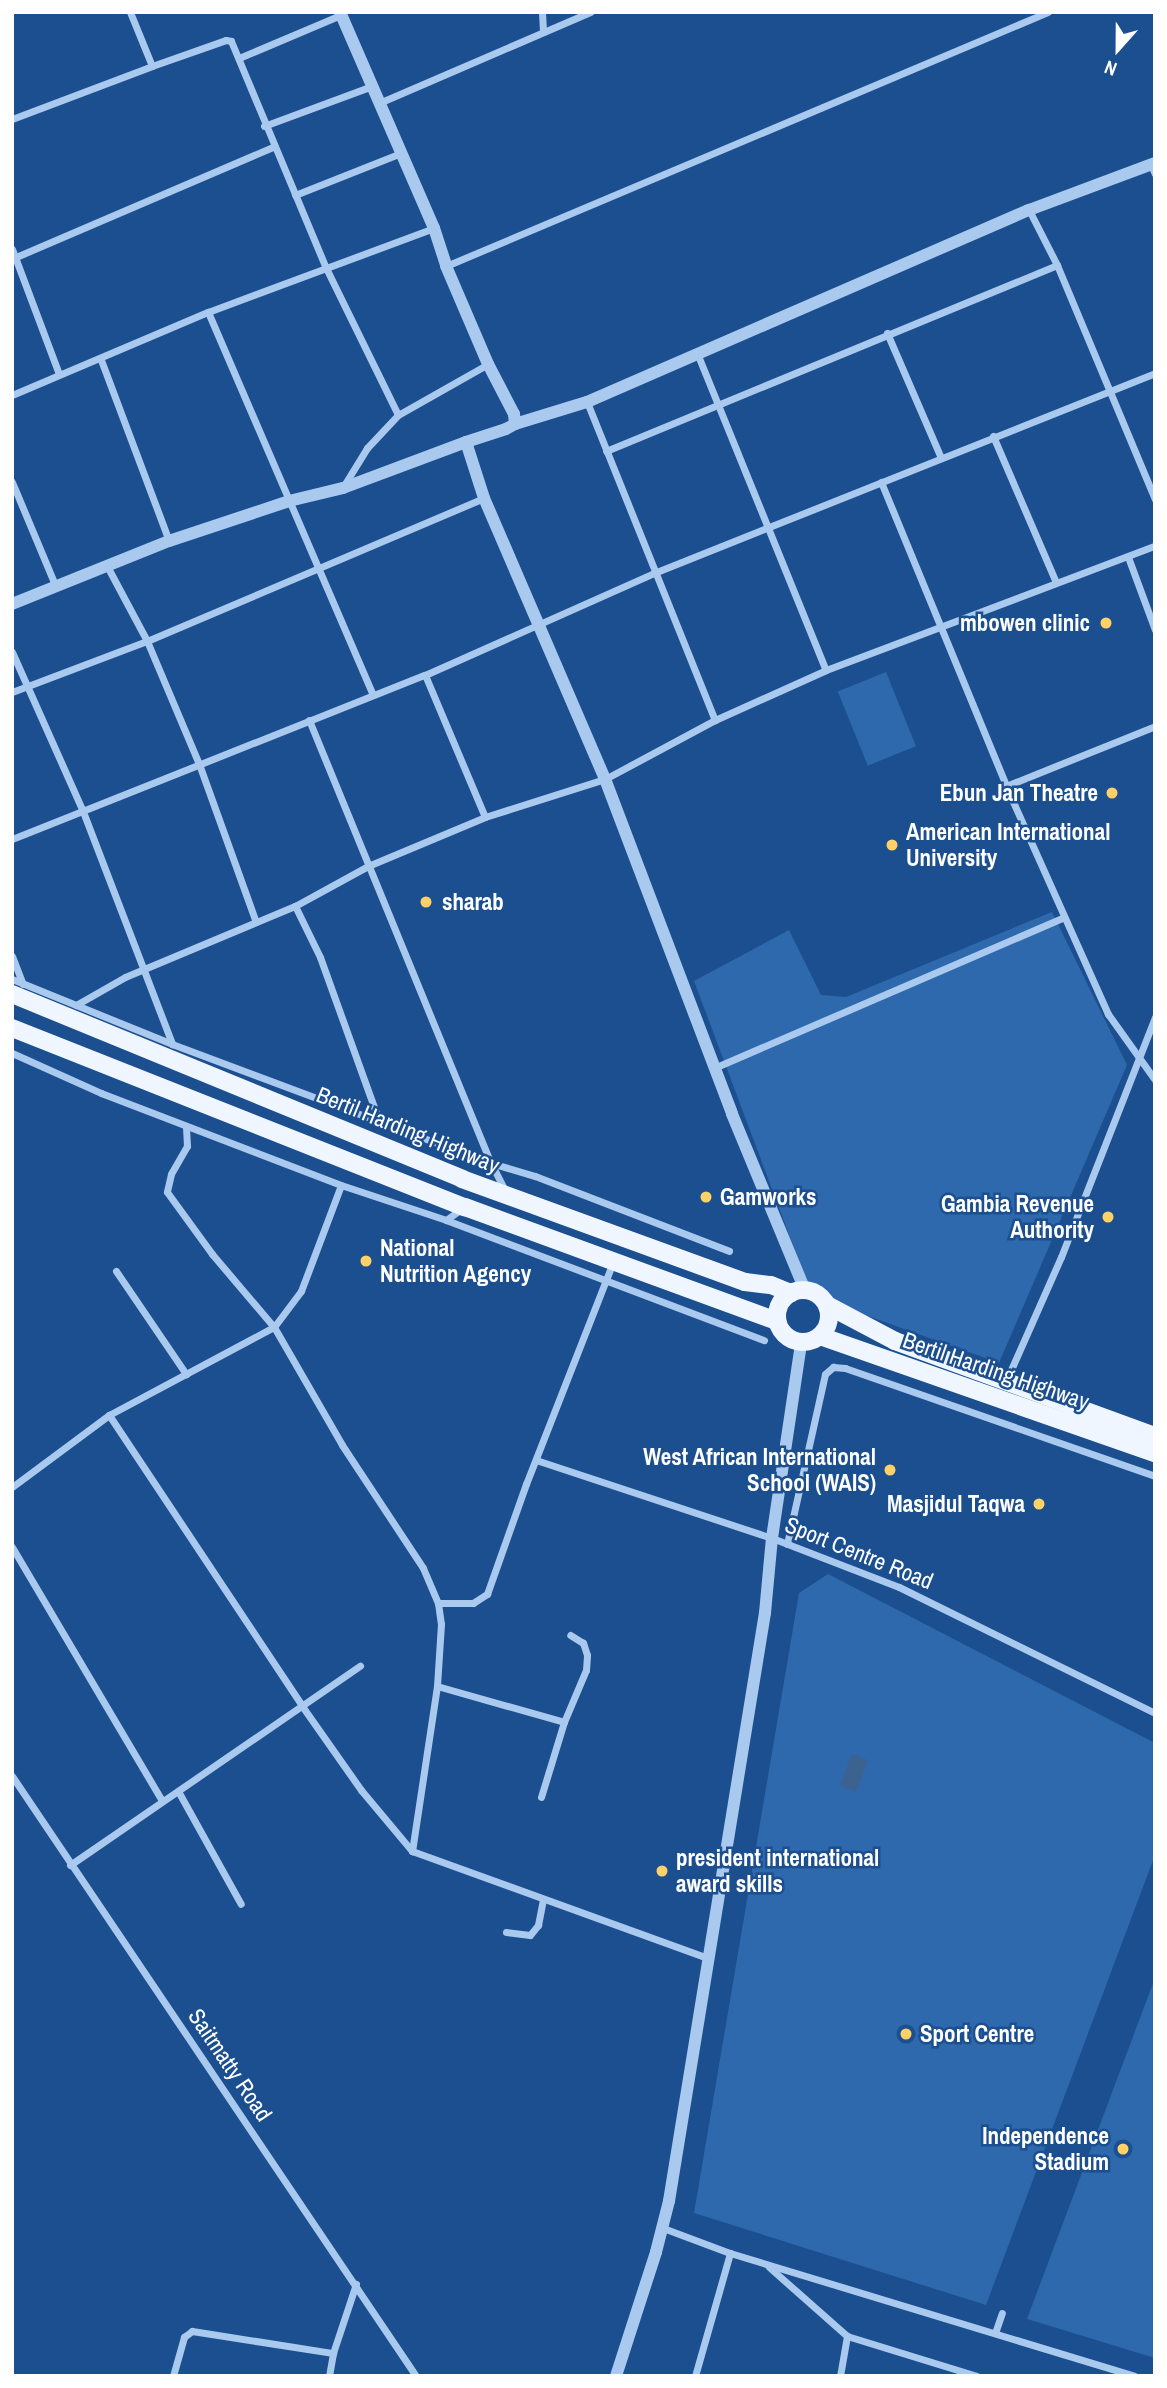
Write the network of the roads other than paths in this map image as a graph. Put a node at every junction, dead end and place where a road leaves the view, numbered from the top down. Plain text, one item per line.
1 (130, 12) edge
2 (542, 12) edge
3 (590, 12) edge
4 (1048, 12) edge
5 (340, 14) edge
6 (544, 32) junction
7 (239, 58) junction
8 (152, 66) junction
9 (372, 86) junction
10 (379, 103) junction
11 (12, 119) edge
12 (264, 126) junction
13 (274, 148) junction
14 (401, 153) junction
15 (1153, 167) edge
16 (295, 195) junction
17 (1029, 209) junction
18 (434, 228) junction
19 (14, 253) edge
20 (1057, 265) junction
21 (446, 266) junction
22 (327, 270) junction
23 (208, 312) junction
24 (887, 333) junction
25 (697, 354) junction
26 (101, 360) junction
27 (488, 364) junction
28 (1155, 373) edge
29 (59, 374) junction
30 (1111, 389) junction
31 (12, 395) edge
32 (587, 402) junction
33 (718, 404) junction
34 (398, 415) junction
35 (515, 424) junction
36 (993, 436) junction
37 (466, 442) junction
38 (606, 451) junction
39 (941, 458) junction
40 (12, 482) edge
41 (881, 482) junction
42 (343, 488) junction
43 (484, 498) junction
44 (1155, 499) edge
45 (289, 501) junction
46 (768, 528) junction
47 (169, 541) junction
48 (1155, 546) edge
49 (1128, 557) junction
50 (107, 566) junction
51 (317, 568) junction
52 (654, 573) junction
53 (1056, 582) junction
54 (56, 587) junction
55 (12, 604) edge
56 (540, 622) junction
57 (942, 626) junction
58 (1155, 630) edge
59 (147, 641) junction
60 (12, 652) edge
61 (826, 670) junction
62 (425, 675) junction
63 (28, 685) junction
64 (12, 692) edge
65 (372, 693) junction
66 (309, 720) junction
67 (715, 720) junction
68 (1155, 726) edge
69 (200, 764) junction
70 (605, 779) junction
71 (1006, 786) junction
72 (82, 809) junction
73 (485, 817) junction
74 (12, 839) edge
75 (368, 866) junction
76 (295, 906) junction
77 (1064, 917) junction
78 (256, 922) junction
79 (12, 956) edge
80 (142, 970) junction
81 (12, 979) edge
82 (18, 989) edge
83 (76, 1005) junction
84 (1155, 1017) edge
85 (12, 1028) edge
86 (172, 1044) junction
87 (12, 1054) edge
88 (1139, 1055) junction
89 (714, 1068) junction
90 (1155, 1080) edge
91 (379, 1121) junction
92 (186, 1126) junction
93 (491, 1163) junction
94 (341, 1185) junction
95 (508, 1196) junction
96 (465, 1207) junction
97 (446, 1220) junction
98 (729, 1251) dead end
99 (613, 1262) junction
100 (116, 1271) dead end
101 (605, 1283) junction
102 (798, 1291) junction
103 (827, 1305) junction
104 (777, 1321) junction
105 (274, 1327) junction
106 (820, 1336) junction
107 (764, 1340) dead end
108 (801, 1343) junction
109 (186, 1374) junction
110 (1005, 1382) junction
111 (109, 1415) junction
112 (1155, 1436) edge
113 (1155, 1453) edge
114 (536, 1461) junction
115 (1155, 1476) edge
116 (12, 1487) edge
117 (772, 1538) junction
118 (787, 1544) junction
119 (12, 1547) edge
120 (438, 1603) junction
121 (570, 1636) dead end
122 (360, 1666) dead end
123 (438, 1686) junction
124 (302, 1706) junction
125 (1155, 1713) edge
126 (564, 1722) junction
127 (12, 1776) edge
128 (178, 1791) junction
129 (541, 1797) dead end
130 (162, 1801) junction
131 (412, 1851) junction
132 (70, 1864) junction
133 (543, 1899) junction
134 (241, 1904) dead end
135 (506, 1932) dead end
136 (710, 1960) junction
137 (663, 2228) junction
138 (730, 2253) junction
139 (766, 2264) junction
140 (356, 2284) junction
141 (1002, 2313) dead end
142 (995, 2333) junction
143 (848, 2336) junction
144 (333, 2353) junction
145 (173, 2376) edge
146 (330, 2376) edge
147 (416, 2376) edge
148 (616, 2376) edge
149 (695, 2376) edge
150 (840, 2376) edge
151 (976, 2376) edge
152 (1134, 2376) edge

1 - 8 street
2 - 6 street
3 - 6 street
4 - 21 street
5 - 7 street
5 - 9 street
6 - 10 street
7 - 8 street
7 - 12 street
8 - 11 street
9 - 10 street
9 - 12 street
10 - 14 street
12 - 13 street
13 - 16 street
13 - 19 street
14 - 16 street
14 - 18 street
15 - 17 street
16 - 22 street
17 - 20 street
17 - 25 street
18 - 21 street
18 - 22 street
19 - 29 street
20 - 24 street
20 - 30 street
21 - 27 street
22 - 23 street
22 - 34 street
23 - 26 street
23 - 45 street
24 - 33 street
24 - 39 street
25 - 32 street
25 - 33 street
26 - 29 street
26 - 47 street
27 - 34 street
27 - 35 street
28 - 30 street
29 - 31 street
30 - 36 street
30 - 44 street
32 - 35 street
32 - 38 street
33 - 38 street
33 - 46 street
34 - 42 street
35 - 37 street
36 - 39 street
36 - 53 street
37 - 42 street
37 - 43 street
38 - 52 street
39 - 41 street
40 - 54 street
41 - 46 street
41 - 57 street
42 - 45 street
43 - 51 street
43 - 56 street
45 - 47 street
45 - 51 street
46 - 52 street
46 - 61 street
47 - 50 street
48 - 49 street
49 - 53 street
49 - 58 street
50 - 54 street
50 - 59 street
51 - 59 street
51 - 65 street
52 - 56 street
52 - 67 street
53 - 57 street
54 - 55 street
56 - 62 street
56 - 70 street
57 - 61 street
57 - 71 street
59 - 63 street
59 - 69 street
60 - 63 street
61 - 67 street
62 - 65 street
62 - 73 street
63 - 64 street
63 - 72 street
65 - 66 street
66 - 69 street
66 - 75 street
67 - 70 street
68 - 71 street
69 - 72 street
69 - 78 street
70 - 73 street
70 - 89 street
71 - 77 street
72 - 74 street
72 - 80 street
73 - 75 street
75 - 76 street
75 - 93 street
76 - 78 street
76 - 91 street
77 - 88 street
77 - 89 street
78 - 80 street
79 - 82 street
80 - 83 street
80 - 86 street
81 - 82 street
82 - 83 street
82 - 95 main road, Bertil Harding Highway
83 - 86 street
84 - 88 street
85 - 96 main road
86 - 91 street
87 - 92 street
88 - 90 street
88 - 110 street
89 - 102 street
91 - 93 street
92 - 94 street
92 - 105 street
93 - 95 street
93 - 98 street
94 - 97 street
94 - 105 street
95 - 102 main road, Bertil Harding Highway
96 - 97 street
96 - 99 main road
97 - 101 street
99 - 101 street
99 - 104 main road
100 - 109 street
101 - 107 street
101 - 114 street
102 - 103 main road
102 - 104 main road
103 - 106 main road
103 - 110 main road, Bertil Harding Highway
104 - 108 main road
105 - 109 street
105 - 120 street
106 - 108 main road
106 - 113 main road, Bertil Harding Highway
108 - 117 street
109 - 111 street
110 - 112 main road, Bertil Harding Highway
111 - 116 street
111 - 124 street
114 - 117 street, Sport Centre Road
114 - 120 street
115 - 118 street
117 - 118 street, Sport Centre Road
117 - 136 street
118 - 125 street, Sport Centre Road
119 - 130 street
120 - 123 street
121 - 126 street
122 - 124 street
123 - 126 street
123 - 131 street
124 - 128 street
124 - 131 street
126 - 129 street
127 - 132 street, Saitmatty Road
128 - 130 street
128 - 134 street
130 - 132 street
131 - 133 street
132 - 140 street, Saitmatty Road
133 - 135 street
133 - 136 street
136 - 137 street
137 - 138 street
137 - 148 street
138 - 139 street
138 - 149 street
139 - 142 street
139 - 143 street
140 - 144 street
140 - 147 street, Saitmatty Road
141 - 142 street
142 - 152 street
143 - 150 street
143 - 151 street
144 - 145 street
144 - 146 street

